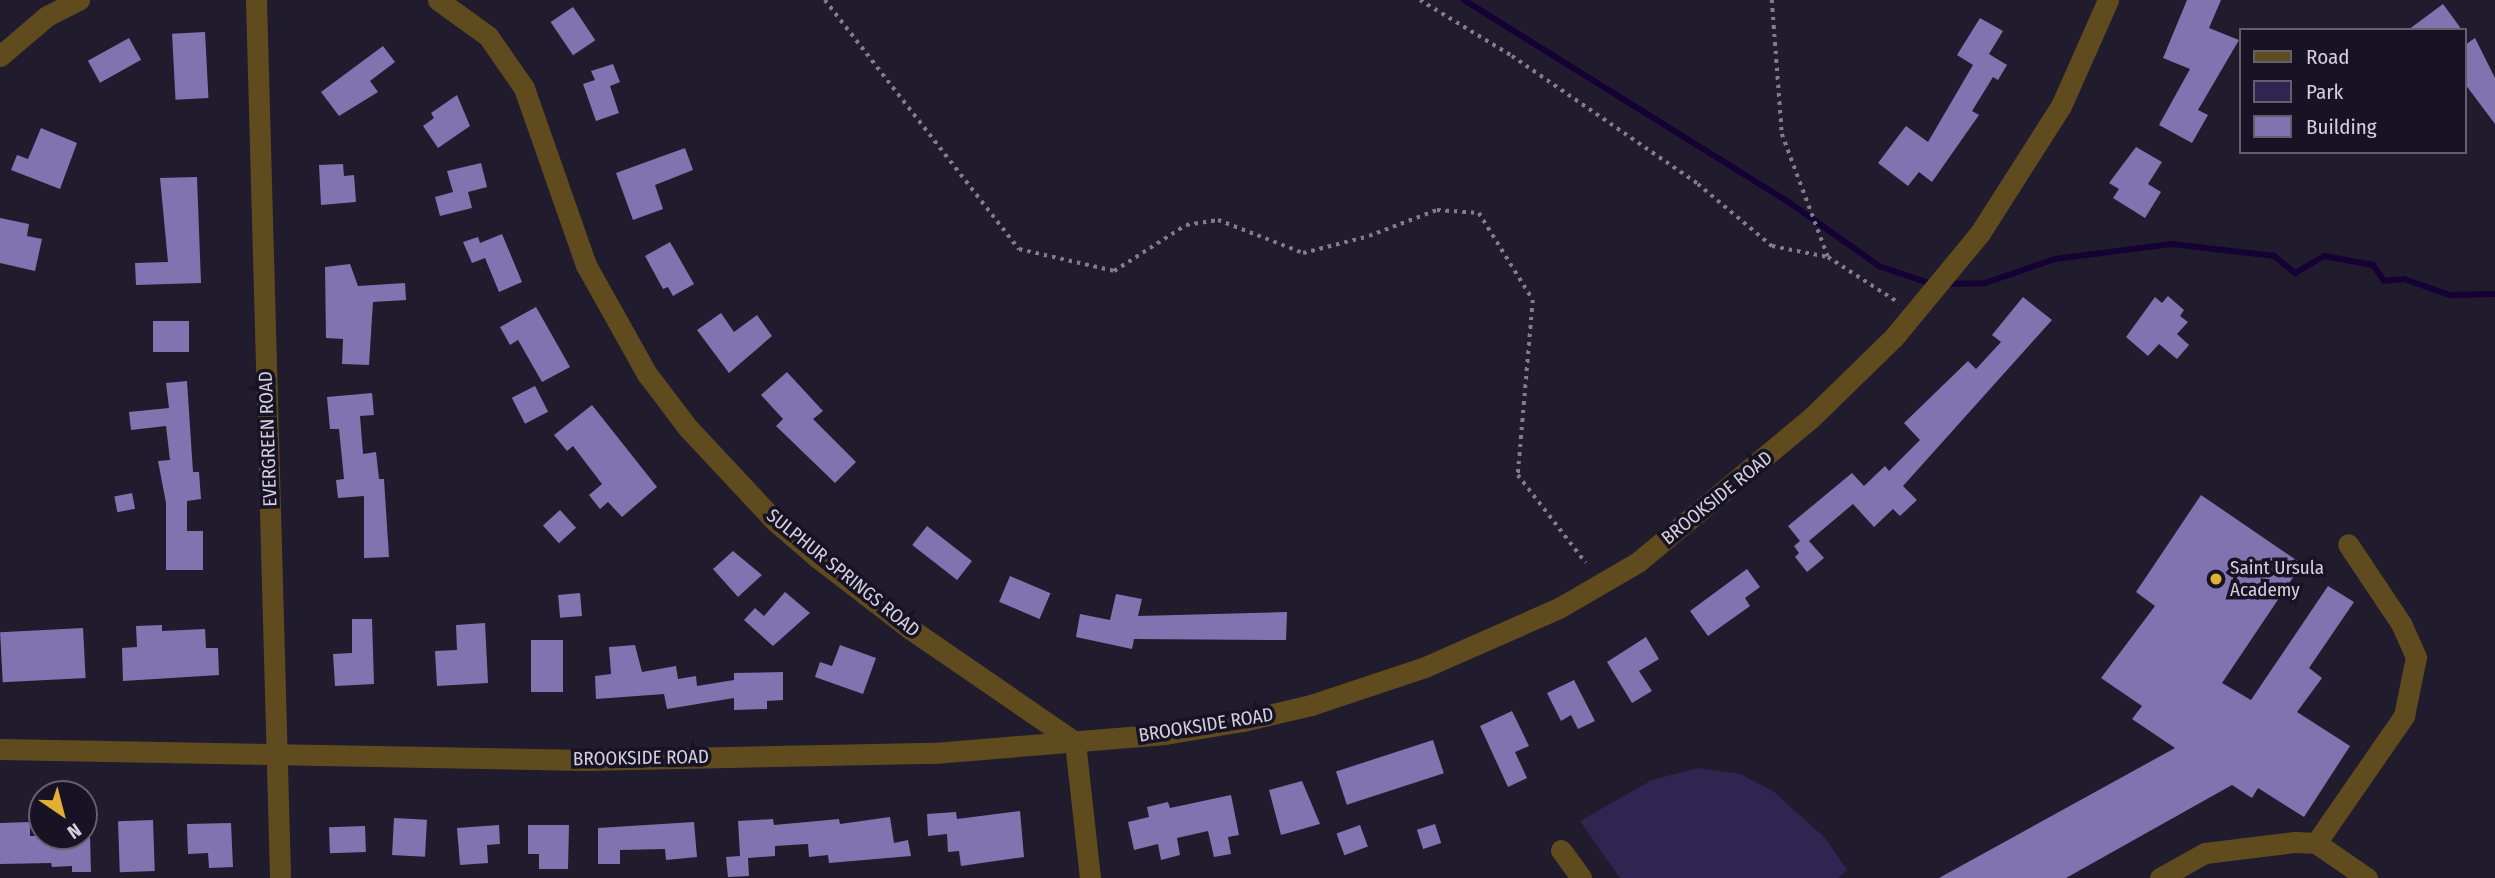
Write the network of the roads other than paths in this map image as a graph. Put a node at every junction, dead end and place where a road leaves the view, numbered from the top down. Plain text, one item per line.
1 (79, 0) edge
2 (256, 0) edge
3 (438, 0) edge
4 (2108, 0) edge
5 (0, 56) edge
6 (2348, 544) dead end
7 (1074, 742) junction
8 (0, 749) edge
9 (276, 753) junction
10 (2315, 843) junction
11 (1561, 850) dead end
12 (280, 878) edge
13 (1090, 878) edge
14 (1581, 878) edge
15 (2160, 878) edge
16 (2367, 878) edge

1 - 5 street
2 - 9 street, EVERGREEN ROAD
3 - 7 street, SULPHUR SPRINGS ROAD
4 - 7 street, BROOKSIDE ROAD
6 - 10 street
7 - 9 street, BROOKSIDE ROAD
7 - 13 street
8 - 9 street, BROOKSIDE ROAD
9 - 12 street, EVERGREEN ROAD
10 - 15 street
10 - 16 street
11 - 14 street

